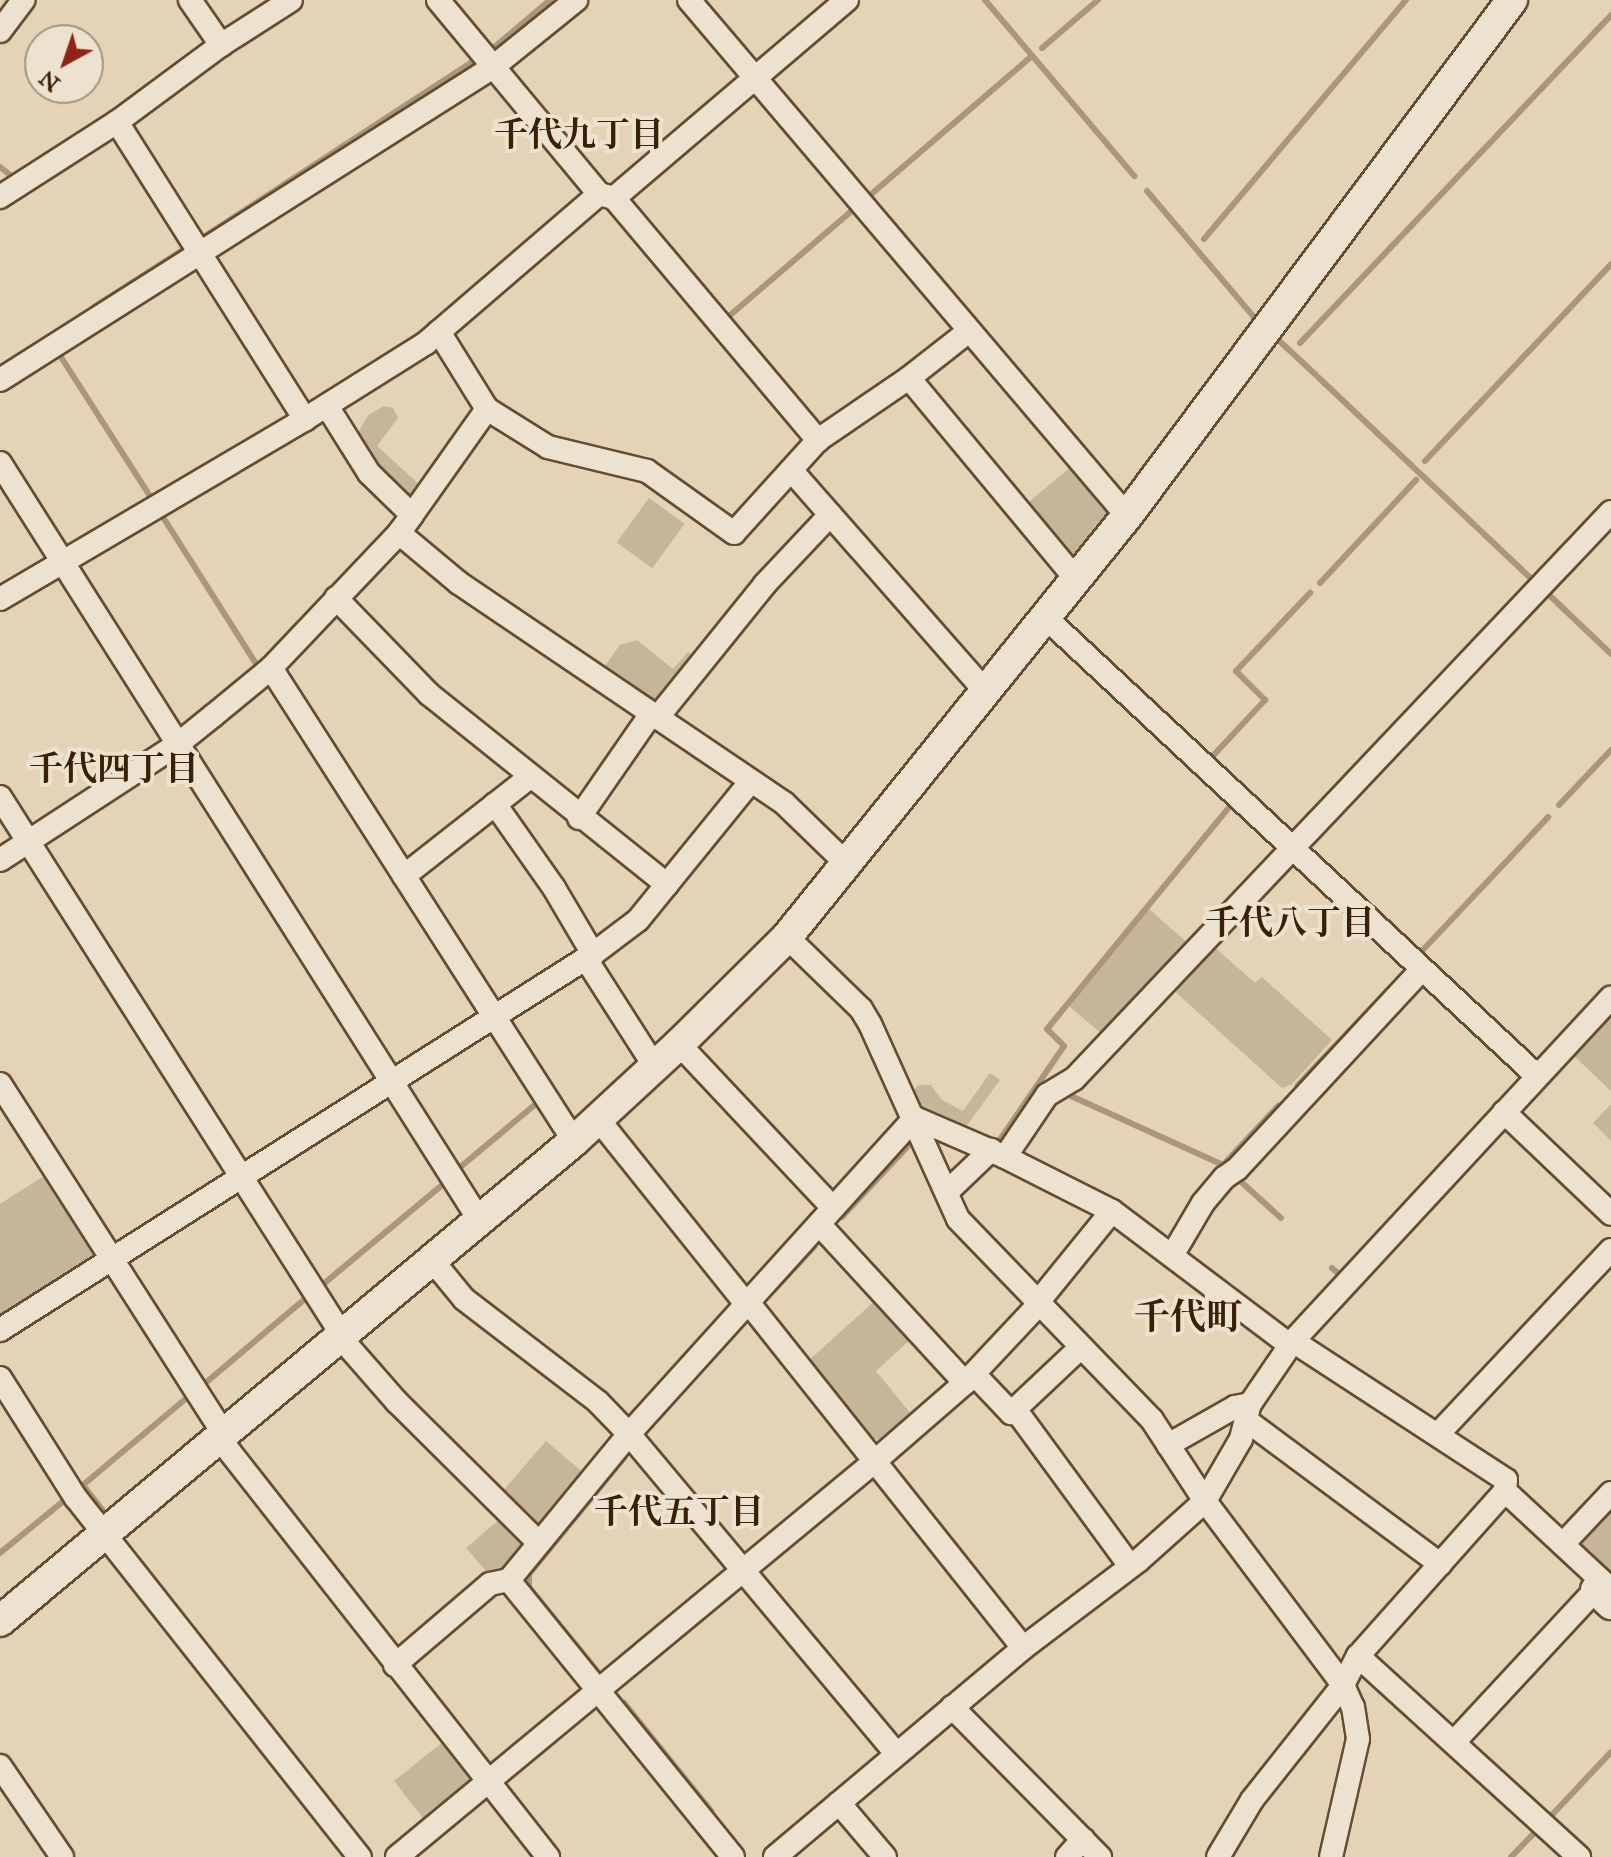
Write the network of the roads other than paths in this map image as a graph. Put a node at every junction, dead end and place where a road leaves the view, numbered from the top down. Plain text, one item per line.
1 (23, 0) edge
2 (190, 0) edge
3 (291, 0) edge
4 (438, 0) edge
5 (576, 0) edge
6 (689, 0) edge
7 (847, 0) edge
8 (1512, 0) edge
9 (0, 31) edge
10 (221, 45) junction
11 (493, 67) junction
12 (755, 78) junction
13 (117, 122) junction
14 (4, 189) edge
15 (607, 196) junction
16 (200, 253) junction
17 (969, 331) junction
18 (439, 332) junction
19 (909, 378) junction
20 (0, 380) edge
21 (327, 406) junction
22 (487, 409) junction
23 (305, 419) junction
24 (818, 440) junction
25 (0, 463) edge
26 (791, 470) junction
27 (1611, 512) edge
28 (412, 515) junction
29 (830, 515) junction
30 (1127, 516) junction
31 (399, 533) junction
32 (62, 560) junction
33 (1076, 579) junction
34 (336, 598) junction
35 (0, 599) edge
36 (1045, 617) junction
37 (271, 668) junction
38 (985, 691) junction
39 (654, 716) junction
40 (178, 744) junction
41 (530, 777) junction
42 (751, 781) junction
43 (0, 797) edge
44 (495, 804) junction
45 (579, 818) junction
46 (29, 842) junction
47 (1293, 849) junction
48 (0, 860) edge
49 (846, 863) junction
50 (404, 876) junction
51 (667, 885) junction
52 (787, 937) junction
53 (590, 956) junction
54 (1422, 969) junction
55 (1611, 998) edge
56 (495, 1018) junction
57 (679, 1044) junction
58 (655, 1067) junction
59 (1537, 1076) junction
60 (392, 1082) junction
61 (0, 1084) edge
62 (1504, 1112) junction
63 (915, 1118) junction
64 (598, 1119) junction
65 (574, 1141) junction
66 (998, 1154) junction
67 (241, 1178) junction
68 (947, 1192) junction
69 (1112, 1211) junction
70 (1611, 1214) edge
71 (826, 1216) junction
72 (480, 1221) junction
73 (1611, 1250) edge
74 (1173, 1254) junction
75 (112, 1259) junction
76 (432, 1260) junction
77 (1039, 1302) junction
78 (747, 1303) junction
79 (0, 1330) edge
80 (341, 1336) junction
81 (1292, 1343) junction
82 (1081, 1347) junction
83 (0, 1378) edge
84 (969, 1378) junction
85 (1015, 1409) junction
86 (1248, 1412) junction
87 (1439, 1433) junction
88 (629, 1434) junction
89 (222, 1436) junction
90 (1168, 1445) junction
91 (874, 1462) junction
92 (1505, 1491) junction
93 (1611, 1493) edge
94 (1205, 1501) junction
95 (104, 1534) junction
96 (539, 1543) junction
97 (1563, 1544) junction
98 (1440, 1564) junction
99 (1130, 1566) junction
100 (744, 1571) junction
101 (509, 1580) junction
102 (1604, 1597) edge
103 (0, 1621) edge
104 (1023, 1648) junction
105 (1358, 1656) junction
106 (395, 1665) junction
107 (1343, 1685) junction
108 (598, 1691) junction
109 (952, 1707) junction
110 (1455, 1741) junction
111 (897, 1754) junction
112 (0, 1766) edge
113 (488, 1782) junction
114 (839, 1803) junction
115 (1083, 1839) junction
116 (62, 1857) edge
117 (360, 1857) edge
118 (397, 1857) edge
119 (548, 1857) edge
120 (733, 1857) edge
121 (775, 1857) edge
122 (885, 1857) edge
123 (1067, 1857) edge
124 (1100, 1857) edge
125 (1218, 1857) edge
126 (1331, 1857) edge
127 (1579, 1857) edge

1 - 9 street
2 - 10 street
3 - 10 street
4 - 11 street
5 - 11 street
6 - 12 street
7 - 12 street
8 - 30 street
10 - 13 street
11 - 15 street
11 - 16 street
12 - 15 street
12 - 17 street
13 - 14 street
13 - 16 street
15 - 18 street
15 - 24 street
16 - 20 street
16 - 23 street
17 - 19 street
17 - 30 street
18 - 21 street
18 - 22 street
19 - 24 street
19 - 33 street
21 - 23 street
21 - 28 street
22 - 26 street
22 - 28 street
23 - 32 street
24 - 26 street
25 - 32 street
26 - 29 street
27 - 47 street
28 - 31 street
29 - 38 street
29 - 39 street
30 - 33 street
31 - 34 street
31 - 39 street
32 - 35 street
32 - 40 street
33 - 36 street
34 - 37 street
34 - 41 street
36 - 38 street
36 - 47 street
37 - 40 street
37 - 50 street
38 - 49 street
39 - 42 street
39 - 45 street
40 - 46 street
40 - 60 street
41 - 44 street
41 - 45 street
42 - 49 street
42 - 51 street
43 - 46 street
44 - 50 street
44 - 53 street
45 - 51 street
46 - 48 street
46 - 67 street
47 - 54 street
47 - 66 street
49 - 52 street
50 - 56 street
51 - 53 street
52 - 57 street
52 - 63 street
53 - 56 street
53 - 58 street
54 - 59 street
54 - 74 street
55 - 59 street
56 - 60 street
56 - 65 street
57 - 58 street
57 - 71 street
58 - 64 street
59 - 62 street
60 - 67 street
60 - 72 street
61 - 75 street
62 - 70 street
62 - 81 street
63 - 66 street
63 - 68 street
63 - 71 street
64 - 65 street
64 - 78 street
65 - 72 street
66 - 68 street
66 - 69 street
67 - 75 street
67 - 80 street
68 - 77 street
69 - 74 street
69 - 77 street
71 - 78 street
71 - 84 street
72 - 76 street
73 - 87 street
74 - 81 street
75 - 79 street
75 - 89 street
76 - 80 street
76 - 88 street
77 - 82 street
77 - 84 street
78 - 88 street
78 - 91 street
80 - 89 street
80 - 96 street
81 - 86 street
81 - 87 street
82 - 85 street
82 - 90 street
83 - 95 street
84 - 85 street
84 - 91 street
85 - 99 street
86 - 90 street
86 - 94 street
86 - 98 street
87 - 92 street
88 - 96 street
88 - 100 street
89 - 95 street
89 - 106 street
90 - 94 street
91 - 100 street
91 - 104 street
92 - 97 street
92 - 98 street
93 - 97 street
94 - 99 street
94 - 107 street
95 - 103 street
95 - 117 street
96 - 101 street
97 - 102 street
98 - 105 street
99 - 104 street
100 - 108 street
100 - 111 street
101 - 106 street
101 - 108 street
102 - 110 street
104 - 109 street
105 - 107 street
105 - 110 street
106 - 113 street
107 - 125 street
107 - 126 street
108 - 113 street
108 - 120 street
109 - 111 street
109 - 115 street
110 - 127 street
111 - 114 street
112 - 116 street
113 - 118 street
113 - 119 street
114 - 121 street
114 - 122 street
115 - 123 street
115 - 124 street

